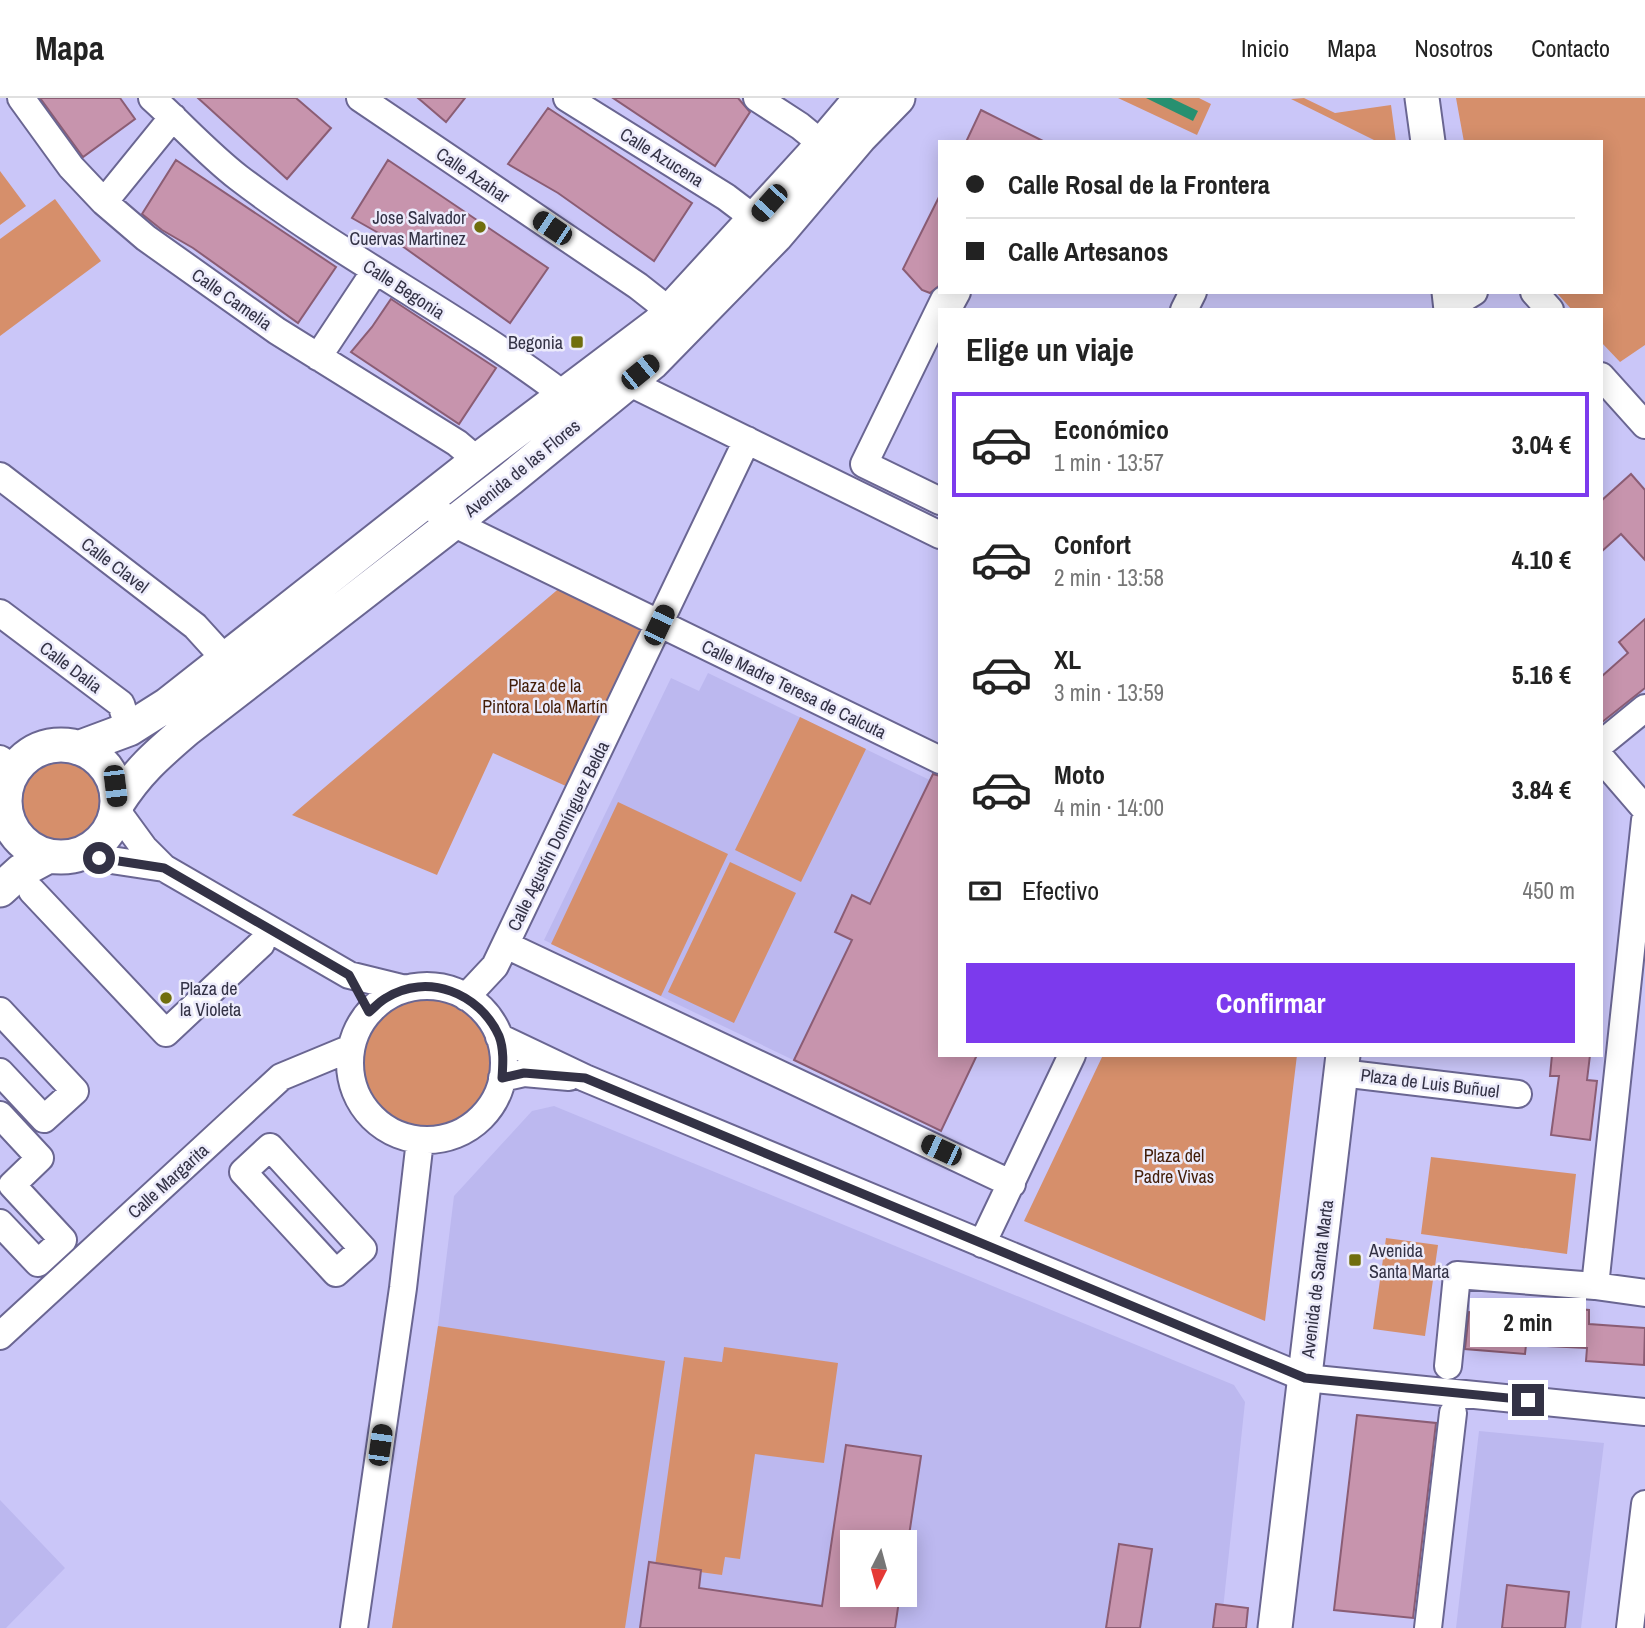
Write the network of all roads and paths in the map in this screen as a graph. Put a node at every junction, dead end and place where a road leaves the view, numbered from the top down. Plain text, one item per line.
1 (21, 98) edge
2 (152, 98) edge
3 (360, 98) edge
4 (567, 98) edge
5 (757, 98) edge
6 (861, 98) edge
7 (898, 98) edge
8 (1422, 98) edge
9 (173, 117) junction
10 (1428, 140) edge
11 (822, 144) junction
12 (104, 202) junction
13 (755, 219) junction
14 (375, 271) junction
15 (956, 294) edge
16 (1536, 294) edge
17 (940, 308) edge
18 (1548, 308) edge
19 (938, 312) edge
20 (681, 317) junction
21 (318, 357) junction
22 (1603, 378) edge
23 (628, 382) junction
24 (564, 395) junction
25 (1645, 425) edge
26 (747, 440) junction
27 (477, 460) junction
28 (1, 480) edge
29 (938, 500) edge
30 (425, 502) junction
31 (453, 523) junction
32 (938, 534) edge
33 (0, 613) edge
34 (659, 625) junction
35 (225, 659) junction
36 (1645, 708) edge
37 (129, 729) junction
38 (1603, 742) edge
39 (78, 748) junction
40 (938, 759) edge
41 (1603, 760) edge
42 (7, 764) edge
43 (117, 807) junction
44 (1645, 809) edge
45 (1645, 820) edge
46 (4, 824) edge
47 (63, 855) junction
48 (164, 868) junction
49 (16, 891) edge
50 (261, 944) dead end
51 (506, 945) junction
52 (349, 975) junction
53 (406, 989) junction
54 (466, 997) junction
55 (0, 1011) edge
56 (369, 1012) junction
57 (499, 1037) junction
58 (351, 1048) junction
59 (1071, 1057) edge
60 (1342, 1064) edge
61 (0, 1072) edge
62 (502, 1078) junction
63 (585, 1078) junction
64 (1518, 1094) dead end
65 (0, 1115) edge
66 (421, 1140) junction
67 (1012, 1184) junction
68 (0, 1223) edge
69 (982, 1244) junction
70 (363, 1248) joint
71 (1595, 1286) junction
72 (1645, 1293) edge
73 (0, 1336) edge
74 (1448, 1366) dead end
75 (1305, 1378) junction
76 (1645, 1412) edge
77 (1453, 1413) dead end
78 (1645, 1504) edge
79 (354, 1628) edge
80 (1275, 1628) edge
81 (1428, 1628) edge
82 (1630, 1628) edge

1 - 12 street, Calle Camelia
2 - 9 street, Calle Begonia
3 - 20 street, Calle Azahar
4 - 13 street, Calle Azucena
5 - 11 street
6 - 11 main road, Avenida de las Flores
7 - 20 main road, Avenida de las Flores
8 - 10 main road
9 - 12 street
9 - 14 street, Calle Begonia
11 - 13 main road, Avenida de las Flores
12 - 21 street, Calle Camelia
13 - 20 main road, Avenida de las Flores
14 - 21 street
14 - 24 street, Calle Begonia
15 - 17 street
16 - 18 street
19 - 29 street
20 - 23 main road, Avenida de las Flores
20 - 24 main road, Avenida de las Flores
21 - 27 street, Calle Camelia
22 - 25 street
23 - 26 street
23 - 31 main road, Avenida de las Flores
24 - 27 main road, Avenida de las Flores
26 - 32 street
26 - 34 street, Calle Agustín Domínguez Belda
27 - 30 main road, Avenida de las Flores
28 - 35 street, Calle Clavel
30 - 31 street, Calle Madre Teresa de Calcuta
30 - 35 main road, Avenida de las Flores
31 - 34 street, Calle Madre Teresa de Calcuta
31 - 43 main road, Avenida de las Flores
33 - 37 street, Calle Dalia
34 - 40 street, Calle Madre Teresa de Calcuta
34 - 51 street, Calle Agustín Domínguez Belda
35 - 37 main road, Avenida de las Flores
36 - 38 street
37 - 39 main road, Avenida de las Flores
39 - 42 main road
39 - 43 main road
41 - 44 street
42 - 46 main road
43 - 47 main road
43 - 48 street
45 - 71 street
46 - 47 main road
47 - 48 street
47 - 49 main road
48 - 52 street
49 - 50 street
51 - 54 street, Calle Agustín Domínguez Belda
51 - 67 street
52 - 53 street
52 - 56 street
53 - 54 street
53 - 56 street
54 - 57 street
55 - 61 street
56 - 58 street
57 - 62 street
57 - 63 street
58 - 66 street
58 - 73 street, Calle Margarita
59 - 67 street
60 - 64 street, Plaza de Luis Buñuel
60 - 75 main road, Avenida de Santa Marta
62 - 63 street
62 - 66 street
63 - 69 street
65 - 68 street
66 - 79 street
67 - 69 street
69 - 75 street
70 - 70 street
71 - 72 street
71 - 74 street
75 - 76 street
75 - 80 main road, Avenida de Santa Marta
77 - 81 street
78 - 82 street

